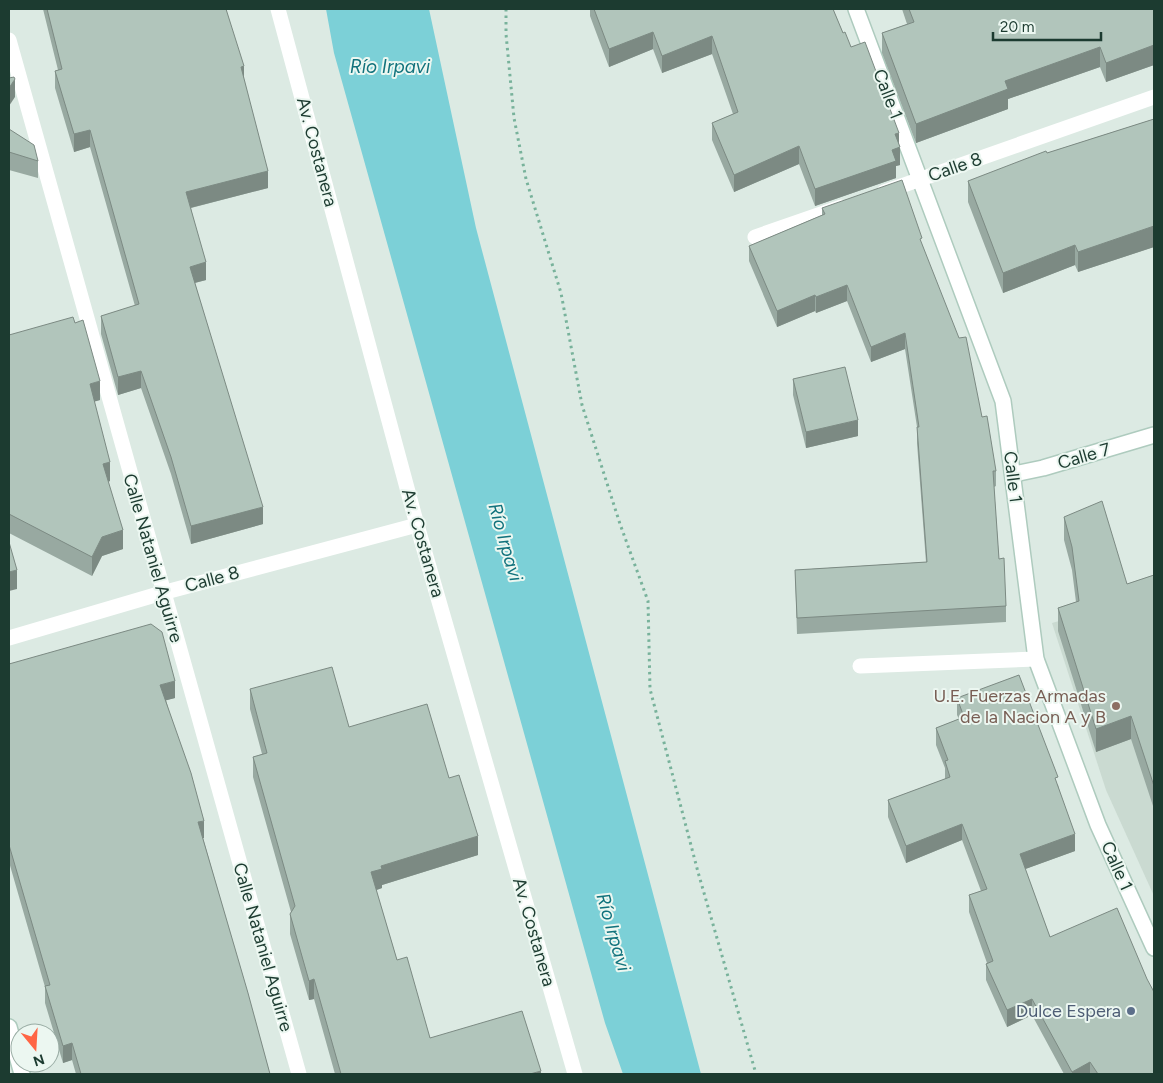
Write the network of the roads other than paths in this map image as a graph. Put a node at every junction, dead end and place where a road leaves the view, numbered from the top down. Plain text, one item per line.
1 (278, 9) edge
2 (856, 9) edge
3 (9, 40) edge
4 (1154, 97) edge
5 (920, 179) junction
6 (756, 237) dead end
7 (1154, 435) edge
8 (1014, 474) junction
9 (417, 524) junction
10 (162, 593) junction
11 (9, 638) edge
12 (1036, 659) junction
13 (860, 666) dead end
14 (1154, 948) edge
15 (9, 1027) edge
16 (22, 1074) edge
17 (299, 1074) edge
18 (575, 1074) edge

1 - 9 street, Av. Costanera
2 - 5 street, Calle 1
3 - 10 street, Calle Nataniel Aguirre
4 - 5 street, Calle 8
5 - 6 street, Calle 8
5 - 8 street, Calle 1
7 - 8 street, Calle 7
8 - 12 street, Calle 1
9 - 10 street, Calle 8
9 - 18 street, Av. Costanera
10 - 11 street, Calle 8
10 - 17 street, Calle Nataniel Aguirre
12 - 13 street
12 - 14 street, Calle 1
15 - 16 street

